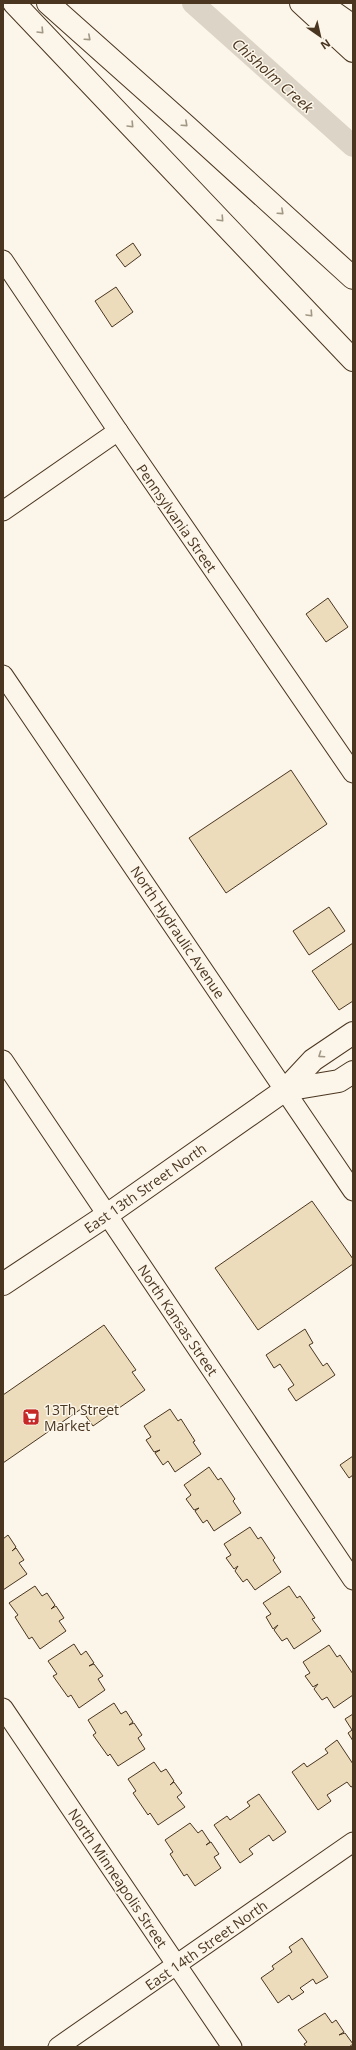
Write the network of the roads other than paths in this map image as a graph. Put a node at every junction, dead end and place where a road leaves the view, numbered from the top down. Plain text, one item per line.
1 (14, 3) edge
2 (48, 3) edge
3 (300, 3) edge
4 (320, 3) edge
5 (353, 26) edge
6 (353, 51) edge
7 (3, 260) edge
8 (353, 278) edge
9 (353, 360) edge
10 (118, 431) junction
11 (3, 511) edge
12 (3, 675) edge
13 (353, 773) edge
14 (353, 1033) edge
15 (3, 1060) edge
16 (353, 1072) edge
17 (286, 1090) junction
18 (353, 1191) edge
19 (107, 1215) junction
20 (3, 1284) edge
21 (353, 1580) edge
22 (3, 1708) edge
23 (353, 1842) edge
24 (177, 1965) junction
25 (58, 2047) edge
26 (232, 2047) edge

1 -> 9 main road
2 -> 8 main road
3 - 6 main road
4 - 5 main road
7 - 10 street, Pennsylvania Street
10 - 11 street
10 - 13 street, Pennsylvania Street
12 - 17 street, North Hydraulic Avenue
14 -> 17 main road, East 13th Street North
15 - 19 street, North Kansas Street
16 - 17 main road, East 13th Street North
17 - 18 street, North Hydraulic Avenue
17 - 19 main road, East 13th Street North
19 - 20 main road, East 13th Street North
19 - 21 street, North Kansas Street
22 - 24 street, North Minneapolis Street
23 - 24 street, East 14th Street North
24 - 25 street, East 14th Street North
24 - 26 street, North Minneapolis Street

